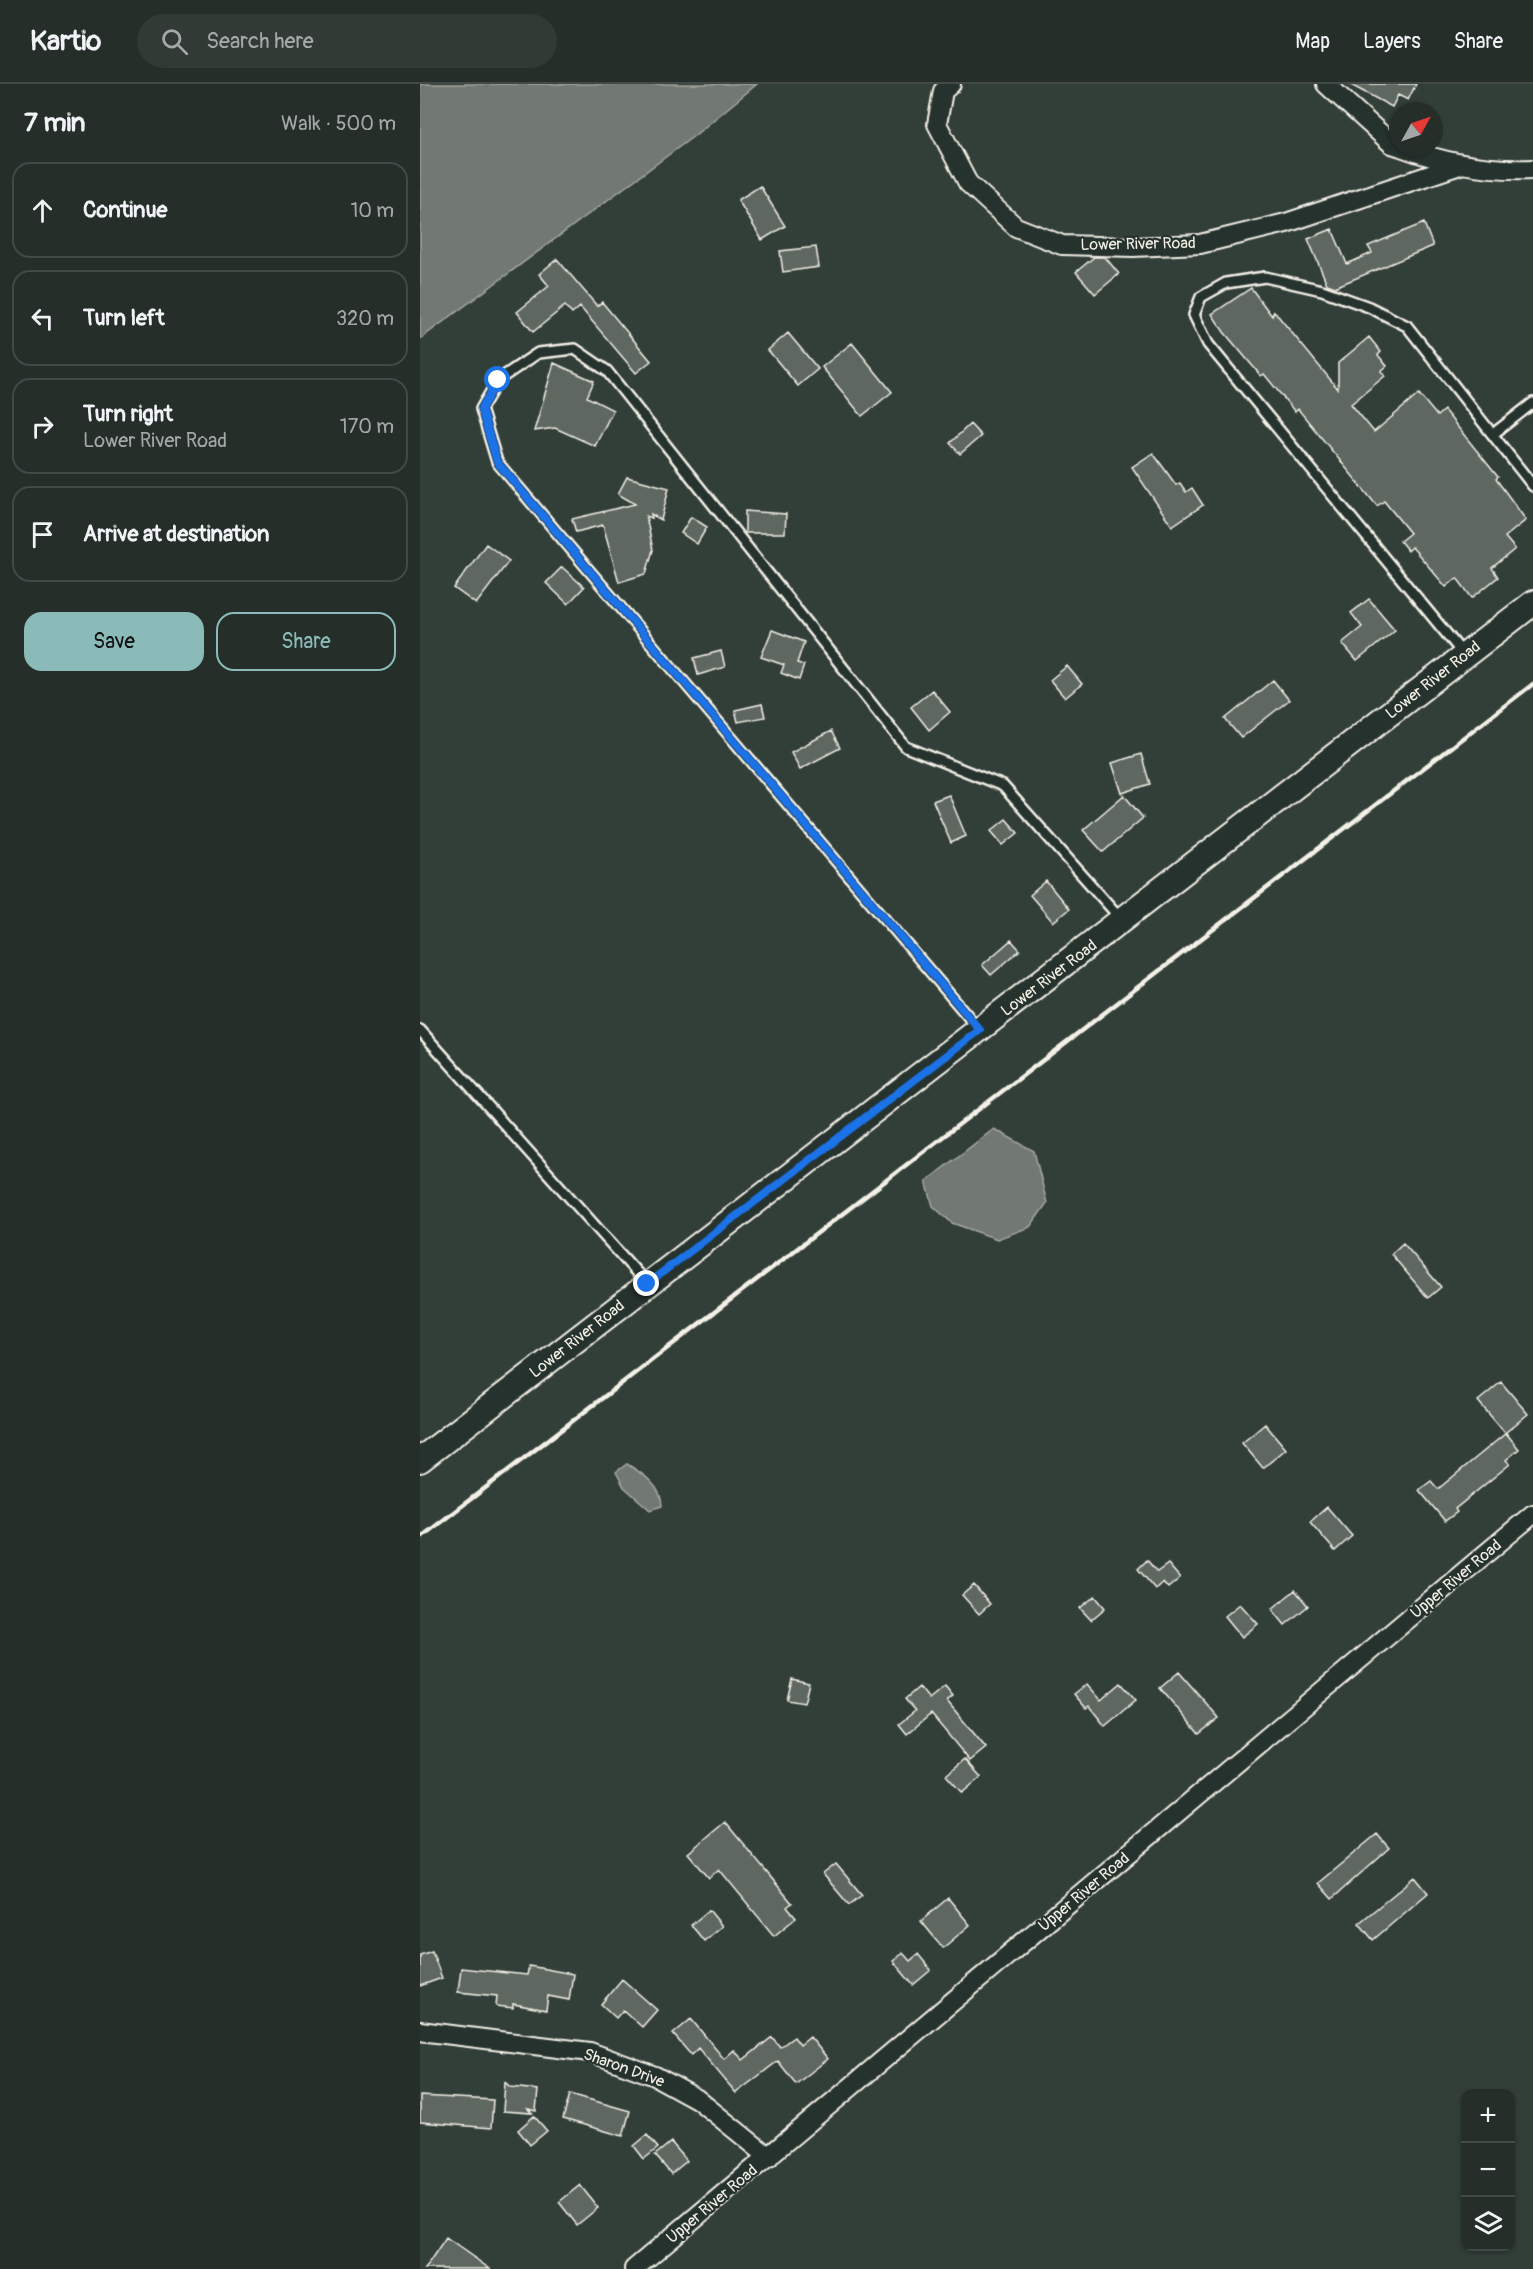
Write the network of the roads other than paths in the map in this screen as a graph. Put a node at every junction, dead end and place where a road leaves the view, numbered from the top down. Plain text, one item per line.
1 (951, 84) edge
2 (1326, 84) edge
3 (1389, 141) edge
4 (1425, 156) edge
5 (1463, 164) junction
6 (1533, 169) edge
7 (1533, 402) edge
8 (1493, 434) junction
9 (1533, 486) edge
10 (1533, 603) edge
11 (1464, 655) junction
12 (1123, 921) junction
13 (420, 1030) edge
14 (980, 1030) junction
15 (647, 1284) junction
16 (420, 1460) edge
17 (1533, 1514) edge
18 (420, 2031) edge
19 (769, 2157) junction
20 (634, 2269) edge

1 - 5 street, Lower River Road
2 - 3 street, Lower River Road
4 - 5 street, Lower River Road
5 - 6 street, Lower River Road
7 - 8 lane
8 - 9 lane
8 - 11 lane
10 - 11 street, Lower River Road
11 - 12 street, Lower River Road
12 - 14 street, Lower River Road
12 - 14 lane
13 - 15 lane
14 - 15 street, Lower River Road
15 - 16 street, Lower River Road
17 - 19 street, Upper River Road
18 - 19 street, Sharon Drive
19 - 20 street, Upper River Road

